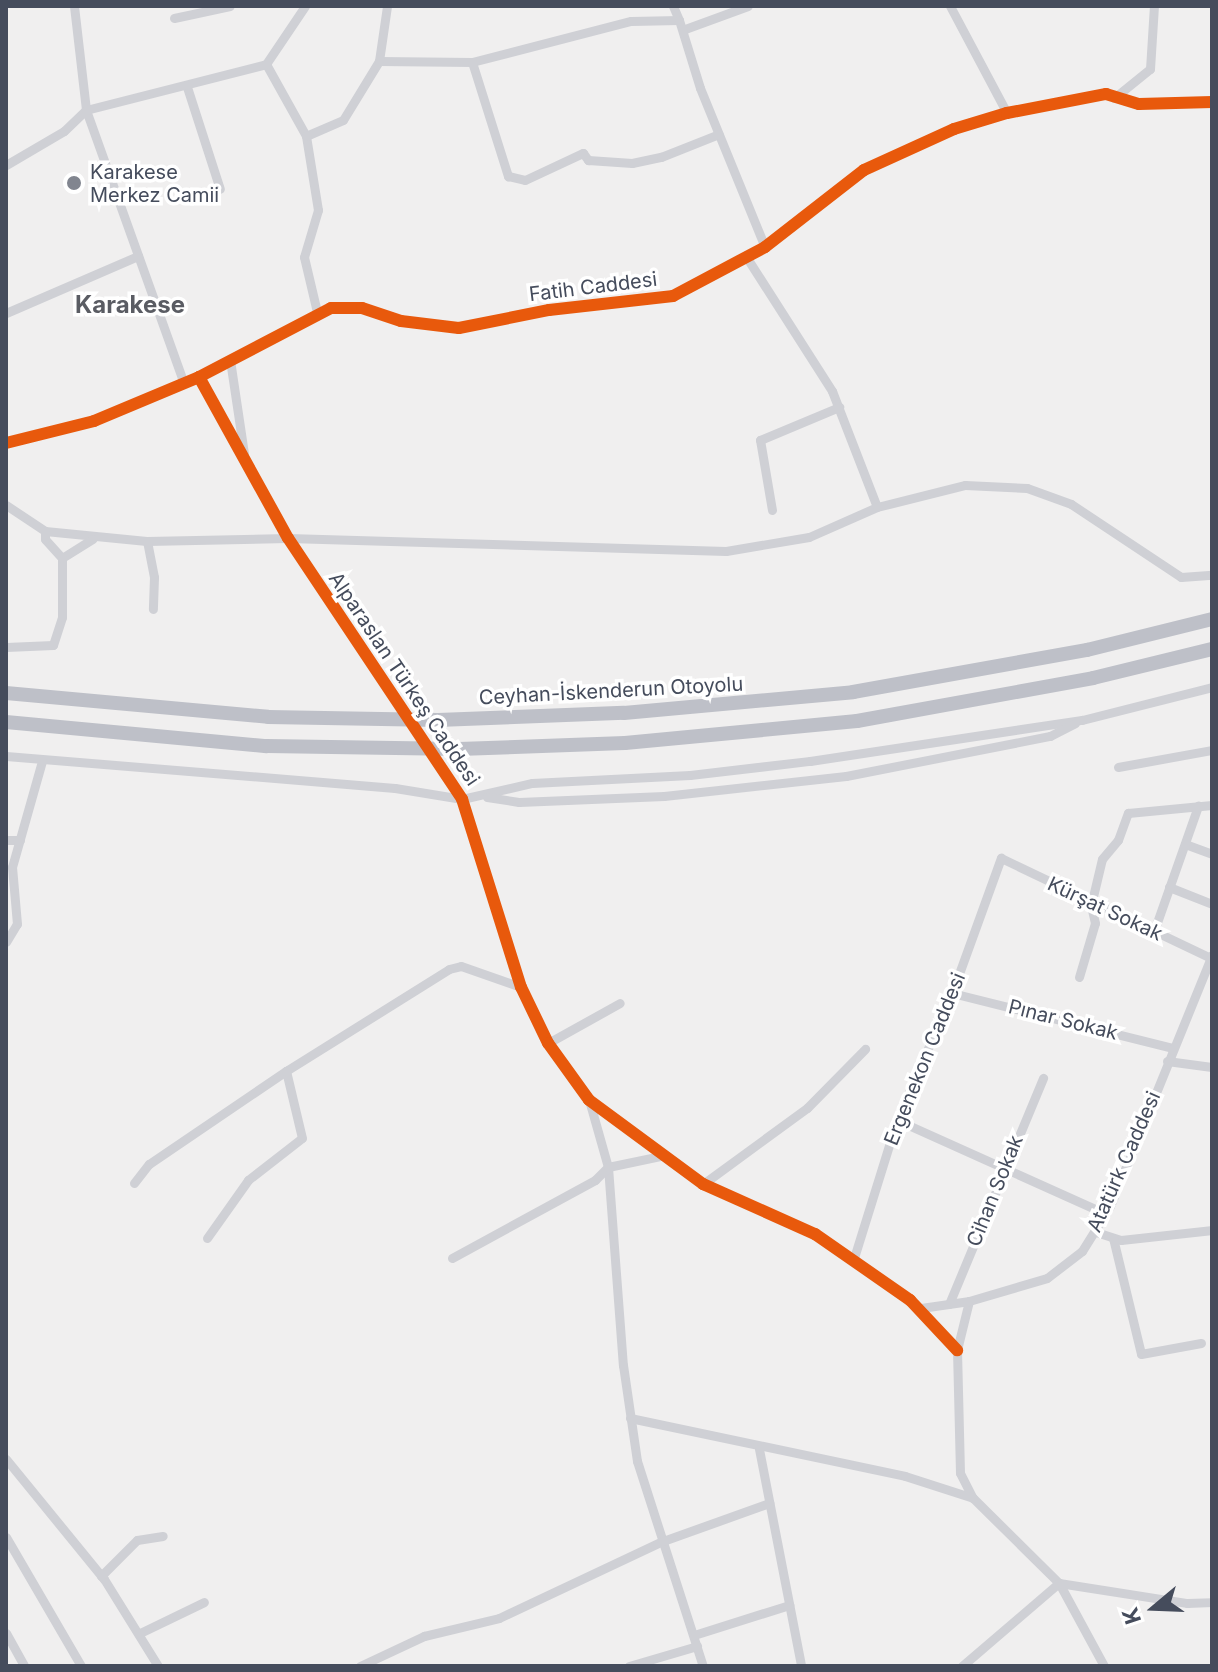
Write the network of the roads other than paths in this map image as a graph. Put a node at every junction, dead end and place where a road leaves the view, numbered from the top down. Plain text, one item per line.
1 (74, 6) edge
2 (230, 6) edge
3 (305, 6) edge
4 (387, 6) edge
5 (673, 6) edge
6 (748, 6) edge
7 (950, 6) edge
8 (1154, 6) edge
9 (174, 18) dead end
10 (682, 24) junction
11 (379, 61) junction
12 (472, 62) junction
13 (266, 64) junction
14 (187, 87) junction
15 (1114, 98) junction
16 (1212, 102) edge
17 (86, 110) junction
18 (1007, 113) junction
19 (719, 134) junction
20 (306, 136) junction
21 (6, 165) edge
22 (220, 189) dead end
23 (765, 247) junction
24 (138, 256) junction
25 (747, 258) junction
26 (317, 312) junction
27 (6, 313) edge
28 (230, 360) junction
29 (199, 377) junction
30 (184, 383) junction
31 (839, 407) junction
32 (6, 443) edge
33 (245, 461) junction
34 (6, 505) edge
35 (877, 507) junction
36 (772, 510) dead end
37 (45, 531) junction
38 (100, 538) junction
39 (288, 538) junction
40 (147, 541) junction
41 (62, 558) junction
42 (1212, 575) edge
43 (153, 609) dead end
44 (1212, 619) edge
45 (6, 647) edge
46 (1212, 649) edge
47 (1212, 687) edge
48 (6, 693) edge
49 (1082, 720) junction
50 (6, 722) edge
51 (1212, 750) edge
52 (6, 756) edge
53 (42, 761) junction
54 (1118, 767) dead end
55 (479, 795) junction
56 (462, 799) junction
57 (1212, 805) edge
58 (1198, 806) junction
59 (6, 840) edge
60 (20, 840) junction
61 (1185, 844) junction
62 (1212, 854) edge
63 (1001, 858) joint
64 (1169, 887) junction
65 (1212, 904) edge
66 (1091, 905) junction
67 (1154, 931) junction
68 (6, 942) edge
69 (1211, 957) edge
70 (1079, 977) dead end
71 (521, 987) junction
72 (952, 993) junction
73 (620, 1003) dead end
74 (548, 1043) junction
75 (1173, 1048) junction
76 (865, 1049) dead end
77 (1167, 1061) junction
78 (1212, 1067) edge
79 (286, 1071) junction
80 (1043, 1078) dead end
81 (589, 1100) junction
82 (897, 1120) junction
83 (665, 1155) junction
84 (608, 1167) junction
85 (1003, 1169) junction
86 (134, 1183) dead end
87 (703, 1184) junction
88 (1106, 1214) junction
89 (1212, 1230) edge
90 (1096, 1232) junction
91 (207, 1238) dead end
92 (1113, 1238) junction
93 (452, 1258) dead end
94 (853, 1261) junction
95 (969, 1301) junction
96 (949, 1304) junction
97 (921, 1308) junction
98 (1201, 1343) dead end
99 (957, 1350) junction
100 (630, 1418) junction
101 (759, 1449) junction
102 (6, 1459) edge
103 (973, 1498) junction
104 (769, 1503) junction
105 (163, 1536) dead end
106 (6, 1537) edge
107 (663, 1541) junction
108 (101, 1576) junction
109 (1059, 1583) junction
110 (204, 1602) dead end
111 (1212, 1602) edge
112 (789, 1605) junction
113 (6, 1633) edge
114 (140, 1633) junction
115 (694, 1635) junction
116 (697, 1646) junction
117 (24, 1666) edge
118 (81, 1666) edge
119 (158, 1666) edge
120 (360, 1666) edge
121 (629, 1666) edge
122 (703, 1666) edge
123 (801, 1666) edge
124 (962, 1666) edge
125 (1104, 1666) edge

1 - 17 street
2 - 9 street
3 - 13 street
4 - 11 street
5 - 10 street
6 - 10 street
7 - 18 street
8 - 15 street
10 - 12 street
10 - 19 street
11 - 12 street
11 - 20 street
12 - 19 street
13 - 14 street
13 - 20 street
14 - 17 street
14 - 22 street
15 - 16 street, Fatih Caddesi
15 - 18 street, Fatih Caddesi
17 - 21 street
17 - 24 street
18 - 23 street, Fatih Caddesi
19 - 23 street
20 - 26 street
23 - 25 street, Fatih Caddesi
24 - 27 street
24 - 30 street
25 - 26 street, Fatih Caddesi
25 - 31 street
26 - 28 street, Fatih Caddesi
28 - 29 street, Fatih Caddesi
28 - 33 street
29 - 30 street, Fatih Caddesi
29 - 33 street, Alparaslan Türkeş Caddesi
30 - 32 street, Fatih Caddesi
31 - 35 street
31 - 36 street
33 - 39 street, Alparaslan Türkeş Caddesi
34 - 37 street
35 - 39 street
35 - 42 street
37 - 38 street
37 - 41 street
38 - 40 street
38 - 41 street
39 - 40 street
39 - 56 street, Alparaslan Türkeş Caddesi
40 - 43 street
41 - 45 street
44 - 48 highway, Ceyhan-İskenderun Otoyolu
46 - 50 highway
47 - 49 street
49 - 55 street
49 - 55 street
51 - 54 street
52 - 53 street
53 - 56 street
53 - 60 street
55 - 56 street
56 - 71 street, Alparaslan Türkeş Caddesi
57 - 58 street
58 - 61 street
58 - 66 street
59 - 60 street
60 - 68 street
61 - 62 street
61 - 64 street
63 - 66 street, Kürşat Sokak
63 - 72 street, Ergenekon Caddesi
64 - 65 street
64 - 67 street
66 - 67 street, Kürşat Sokak
66 - 70 street
67 - 69 street, Kürşat Sokak
69 - 75 street, Atatürk Caddesi
71 - 74 street, Alparaslan Türkeş Caddesi
71 - 79 street
72 - 75 street, Pınar Sokak
72 - 82 street, Ergenekon Caddesi
73 - 74 street
74 - 81 street, Alparaslan Türkeş Caddesi
75 - 77 street, Atatürk Caddesi
76 - 87 street
77 - 78 street
77 - 88 street, Atatürk Caddesi
79 - 86 street
79 - 91 street
80 - 85 street, Cihan Sokak
81 - 83 street
81 - 84 street
82 - 85 street
82 - 94 street, Ergenekon Caddesi
83 - 84 street
83 - 87 street
84 - 93 street
84 - 100 street
85 - 88 street
85 - 96 street, Cihan Sokak
87 - 94 street
88 - 90 street, Atatürk Caddesi
89 - 92 street
90 - 92 street
90 - 95 street, Atatürk Caddesi
92 - 98 street
94 - 97 street
95 - 96 street, Atatürk Caddesi
95 - 99 street
96 - 97 street, Atatürk Caddesi
97 - 99 street
99 - 103 street
100 - 101 street
100 - 107 street
101 - 103 street
101 - 104 street
102 - 108 street
103 - 109 street
104 - 107 street
104 - 112 street
105 - 108 street
106 - 118 street
107 - 115 street
107 - 120 street
108 - 114 street
109 - 111 street
109 - 124 street
109 - 125 street
110 - 114 street
112 - 115 street
112 - 123 street
113 - 117 street
114 - 119 street
115 - 116 street
116 - 121 street
116 - 122 street

